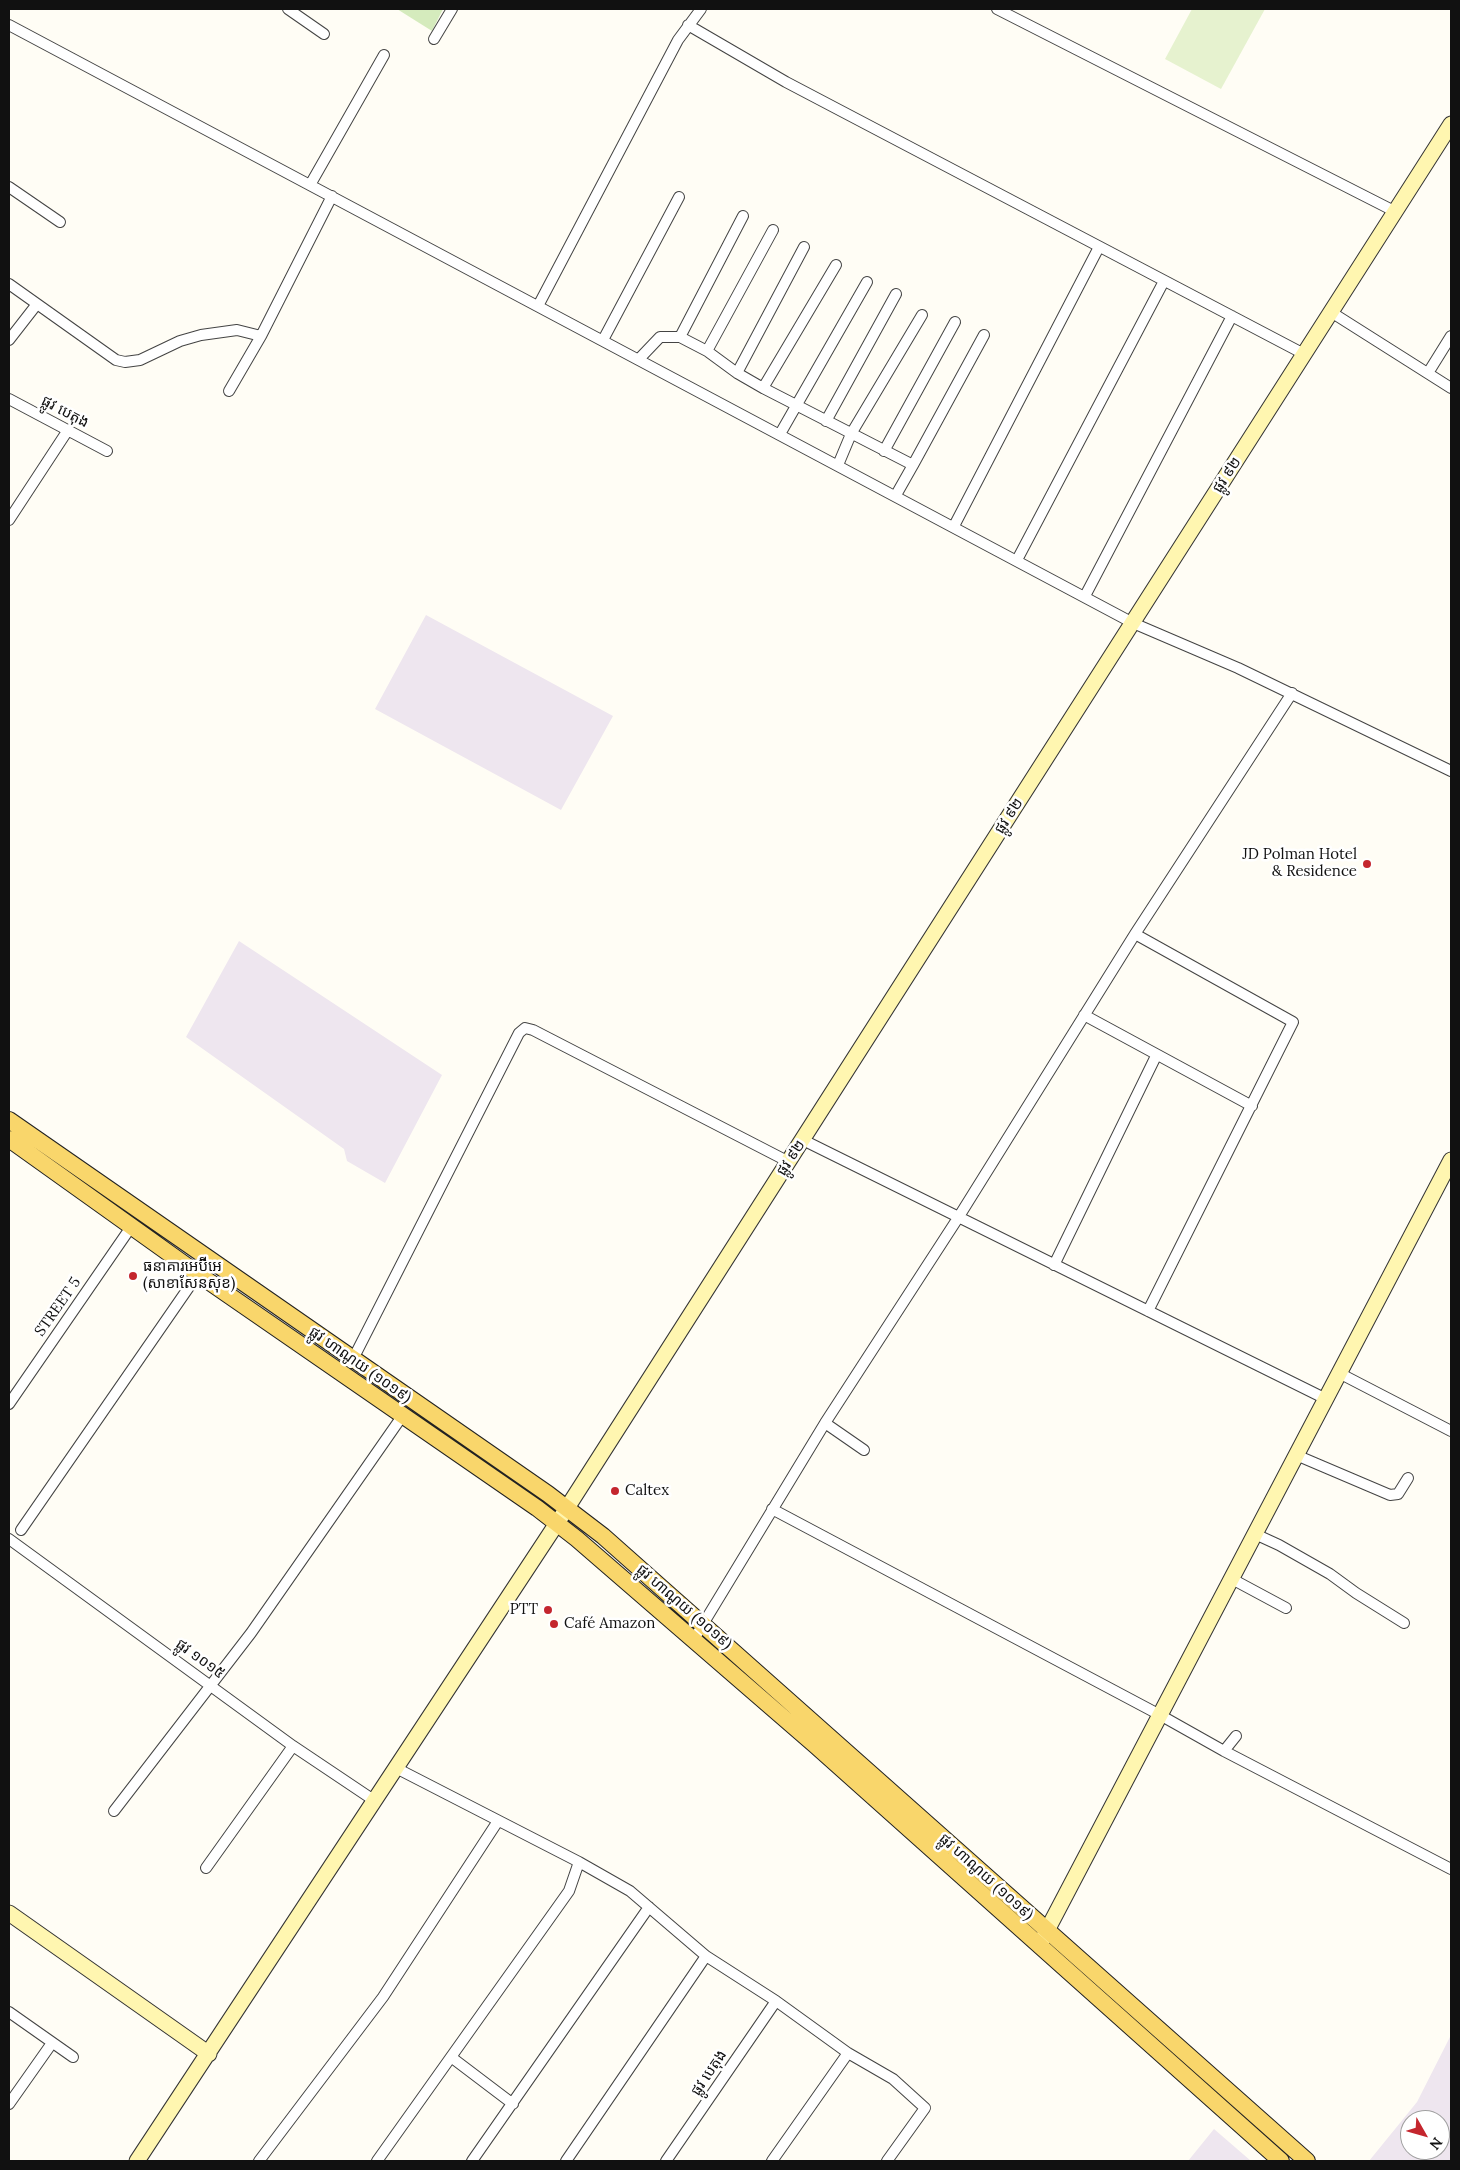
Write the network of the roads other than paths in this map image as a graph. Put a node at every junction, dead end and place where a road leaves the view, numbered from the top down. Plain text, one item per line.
1 (288, 9) edge
2 (452, 9) edge
3 (701, 9) edge
4 (997, 9) edge
5 (9, 25) edge
6 (688, 25) junction
7 (324, 34) dead end
8 (434, 39) dead end
9 (384, 55) dead end
10 (1451, 124) edge
11 (310, 185) junction
12 (9, 187) edge
13 (332, 196) junction
14 (679, 197) dead end
15 (1396, 212) junction
16 (743, 216) dead end
17 (60, 222) dead end
18 (773, 230) dead end
19 (804, 247) dead end
20 (1099, 247) junction
21 (836, 266) dead end
22 (1164, 281) junction
23 (867, 282) dead end
24 (9, 284) edge
25 (896, 294) dead end
26 (36, 304) junction
27 (538, 306) junction
28 (1331, 312) junction
29 (922, 315) dead end
30 (1232, 316) junction
31 (954, 322) dead end
32 (984, 335) dead end
33 (261, 336) junction
34 (1451, 336) edge
35 (680, 337) junction
36 (9, 340) edge
37 (603, 340) junction
38 (707, 351) junction
39 (1304, 354) junction
40 (639, 359) junction
41 (737, 373) junction
42 (1428, 373) junction
43 (763, 388) junction
44 (1451, 388) edge
45 (229, 391) dead end
46 (9, 400) edge
47 (796, 405) junction
48 (826, 421) junction
49 (68, 430) junction
50 (780, 434) junction
51 (851, 434) junction
52 (884, 451) junction
53 (107, 452) dead end
54 (838, 465) junction
55 (912, 465) junction
56 (896, 495) junction
57 (9, 520) edge
58 (954, 526) junction
59 (1018, 560) junction
60 (1085, 596) junction
61 (1133, 623) junction
62 (1292, 693) junction
63 (1451, 771) edge
64 (1135, 934) junction
65 (1084, 1015) junction
66 (1156, 1056) junction
67 (1252, 1106) junction
68 (9, 1120) edge
69 (9, 1139) edge
70 (803, 1140) junction
71 (1451, 1160) edge
72 (789, 1162) junction
73 (958, 1218) junction
74 (131, 1227) junction
75 (1054, 1265) junction
76 (198, 1274) junction
77 (1148, 1311) junction
78 (353, 1359) junction
79 (1339, 1373) junction
80 (343, 1374) junction
81 (1326, 1399) junction
82 (9, 1404) edge
83 (403, 1415) junction
84 (825, 1423) junction
85 (1451, 1431) edge
86 (864, 1450) dead end
87 (1296, 1455) junction
88 (1408, 1478) dead end
89 (567, 1508) junction
90 (772, 1509) junction
91 (557, 1523) junction
92 (21, 1530) dead end
93 (1255, 1534) junction
94 (9, 1539) edge
95 (1232, 1579) junction
96 (1286, 1608) dead end
97 (702, 1623) junction
98 (1404, 1623) dead end
99 (694, 1639) junction
100 (210, 1685) junction
101 (1160, 1715) junction
102 (1236, 1736) dead end
103 (293, 1746) junction
104 (1224, 1751) junction
105 (396, 1768) junction
106 (375, 1801) junction
107 (114, 1811) dead end
108 (498, 1822) junction
109 (579, 1862) junction
110 (206, 1868) dead end
111 (1451, 1869) edge
112 (649, 1907) junction
113 (9, 1913) edge
114 (1043, 1939) junction
115 (706, 1956) junction
116 (776, 2001) junction
117 (9, 2012) edge
118 (52, 2042) junction
119 (848, 2053) junction
120 (209, 2054) junction
121 (72, 2057) dead end
122 (451, 2057) junction
123 (9, 2104) edge
124 (513, 2104) junction
125 (1304, 2160) edge
126 (137, 2161) edge
127 (260, 2161) edge
128 (377, 2161) edge
129 (472, 2161) edge
130 (566, 2161) edge
131 (666, 2161) edge
132 (772, 2161) edge
133 (887, 2161) edge
134 (1281, 2161) edge

1 - 7 street
2 - 8 street
3 - 6 street
4 - 15 street
5 - 11 street
6 - 20 street
6 - 27 street
9 - 11 street
10 - 15 main road, ផ្លូវ ៩២
11 - 13 street
12 - 17 street
13 - 27 street
13 - 33 street
14 - 37 street
15 - 28 main road, ផ្លូវ ៩២
16 - 35 street
18 - 38 street
19 - 41 street
20 - 22 street
20 - 58 street
21 - 43 street
22 - 30 street
22 - 59 street
23 - 47 street
24 - 26 street
25 - 48 street
26 - 33 street
26 - 36 street
27 - 37 street
28 - 39 main road, ផ្លូវ ៩២
28 - 42 street
29 - 51 street
30 - 39 street
30 - 60 street
31 - 52 street
32 - 55 street
33 - 45 street
34 - 42 street
35 - 38 street
35 - 40 street
37 - 40 street
38 - 41 street
39 - 61 main road, ផ្លូវ ៩២
40 - 50 street
41 - 43 street
42 - 44 street
43 - 47 street
46 - 49 street, ផ្លូវ បេតុង
47 - 48 street
47 - 50 street
48 - 51 street
49 - 53 street, ផ្លូវ បេតុង
49 - 57 street
50 - 54 street
51 - 52 street
51 - 54 street
52 - 55 street
54 - 56 street
55 - 56 street
56 - 58 street
58 - 59 street
59 - 60 street
60 - 61 street
61 - 62 street
61 - 70 main road, ផ្លូវ ៩២
62 - 63 street
62 - 64 street
64 - 65 street
64 - 67 street
65 - 66 street
65 - 73 street
66 - 67 street
66 - 75 street
67 - 77 street
68 - 78 main road, ផ្លូវ ហាណូយ (១០១៩)
69 - 74 main road, ផ្លូវ ហាណូយ (១០១៩)
70 - 72 main road, ផ្លូវ ៩២
70 - 73 street
71 - 79 main road
72 - 78 street
72 - 89 main road, ផ្លូវ ៩២
73 - 75 street
73 - 84 street
74 - 76 main road, ផ្លូវ ហាណូយ (១០១៩)
74 - 82 street, STREET 5
75 - 77 street
76 - 80 main road, ផ្លូវ ហាណូយ (១០១៩)
76 - 92 street
77 - 81 street
78 - 80 street
78 - 89 main road, ផ្លូវ ហាណូយ (១០១៩)
79 - 81 main road
79 - 85 street
80 - 83 main road, ផ្លូវ ហាណូយ (១០១៩)
81 - 87 main road
83 - 91 main road, ផ្លូវ ហាណូយ (១០១៩)
83 - 100 street
84 - 86 street
84 - 90 street
87 - 88 street
87 - 93 main road
89 - 91 main road, ផ្លូវ ៩២
89 - 97 main road, ផ្លូវ ហាណូយ (១០១៩)
90 - 97 street
90 - 101 street
91 - 99 main road, ផ្លូវ ហាណូយ (១០១៩)
91 - 105 main road, ផ្លូវ ៩២
93 - 95 main road
93 - 98 street
94 - 100 street, ផ្លូវ ១០១៥
95 - 96 street
95 - 101 main road
97 - 99 street
97 - 114 main road, ផ្លូវ ហាណូយ (១០១៩)
99 - 114 main road, ផ្លូវ ហាណូយ (១០១៩)
100 - 103 street, ផ្លូវ ១០១៥
100 - 107 street
101 - 104 street
101 - 114 main road
102 - 104 street
103 - 106 street, ផ្លូវ ១០១៥
103 - 110 street
104 - 111 street
105 - 106 main road, ផ្លូវ ៩២
105 - 108 street
106 - 120 main road, ផ្លូវ ៩២
108 - 109 street
108 - 127 street
109 - 112 street
109 - 122 street
112 - 115 street
112 - 124 street
113 - 120 main road
114 - 125 main road, ផ្លូវ ហាណូយ (១០១៩)
114 - 134 main road, ផ្លូវ ហាណូយ (១០១៩)
115 - 116 street
115 - 130 street
116 - 119 street
116 - 131 street, ផ្លូវ បេតុង
117 - 118 street
118 - 121 street
118 - 123 street
119 - 132 street
119 - 133 street
120 - 126 main road, ផ្លូវ ៩២
122 - 124 street
122 - 128 street
124 - 129 street

